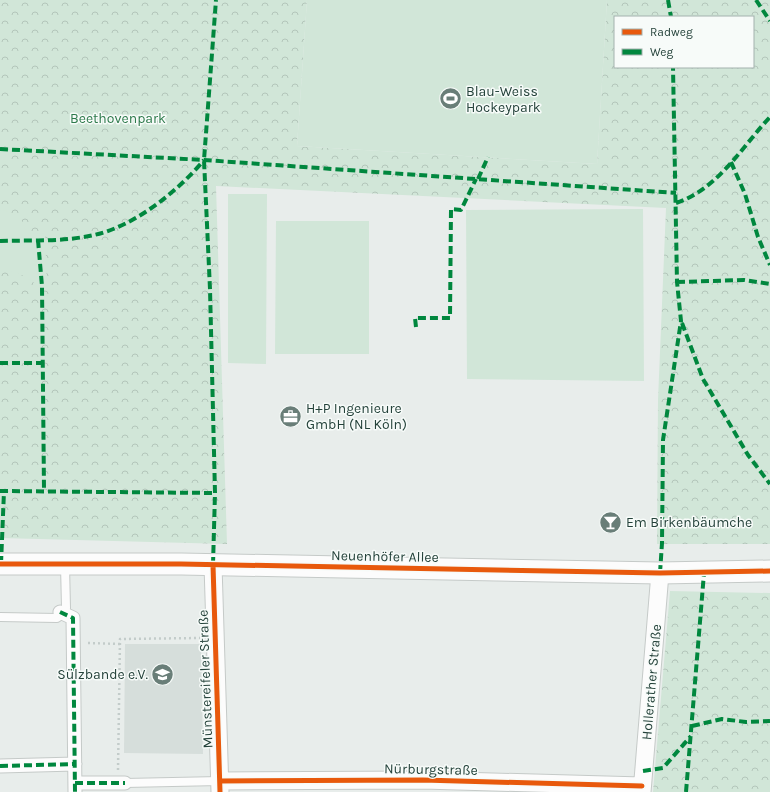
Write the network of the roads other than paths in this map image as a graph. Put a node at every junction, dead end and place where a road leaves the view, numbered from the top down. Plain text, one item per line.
1 (0, 564) edge
2 (65, 564) junction
3 (213, 565) junction
4 (770, 571) edge
5 (660, 573) junction
6 (62, 613) junction
7 (0, 617) edge
8 (75, 764) junction
9 (0, 766) edge
10 (125, 783) joint
11 (220, 786) edge
12 (423, 786) edge
13 (75, 788) edge
14 (642, 789) edge

1 - 2 street, Neuenhöfer Allee
2 - 3 street, Neuenhöfer Allee
2 - 6 lane
3 - 5 street, Neuenhöfer Allee
3 - 11 street, Münstereifeler Straße
4 - 5 street, Neuenhöfer Allee
5 - 14 street, Hollerather Straße
6 - 7 lane
6 - 8 street
8 - 9 street
8 - 13 street
10 - 11 lane
10 - 13 street
11 - 12 street, Nürburgstraße
12 - 14 street, Nürburgstraße

